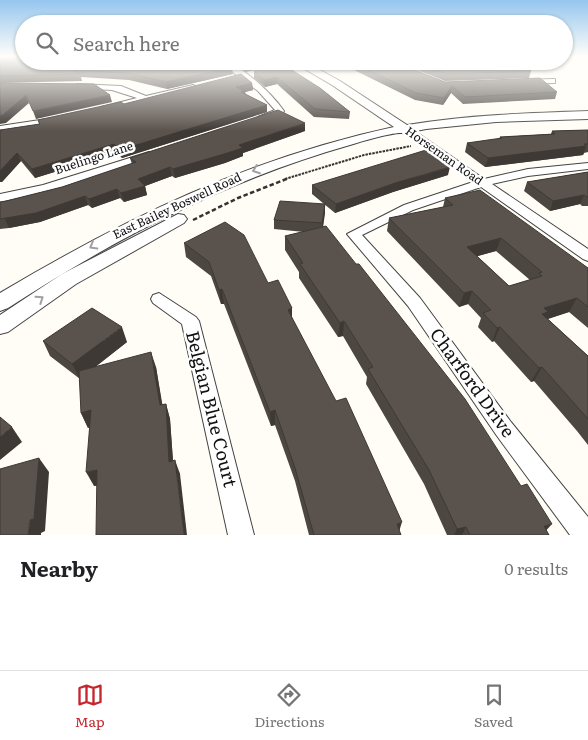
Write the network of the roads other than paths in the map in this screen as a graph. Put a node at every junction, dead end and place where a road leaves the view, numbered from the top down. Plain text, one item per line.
1 (249, 81) edge
2 (332, 81) edge
3 (552, 81) dead end
4 (513, 82) edge
5 (199, 85) edge
6 (64, 86) edge
7 (145, 98) junction
8 (97, 111) edge
9 (581, 116) edge
10 (68, 118) edge
11 (250, 122) edge
12 (0, 130) edge
13 (410, 137) junction
14 (158, 152) edge
15 (588, 166) edge
16 (484, 184) junction
17 (0, 198) edge
18 (588, 256) edge
19 (159, 299) dead end
20 (0, 303) edge
21 (0, 326) edge
22 (241, 535) edge
23 (586, 535) edge

1 - 11 street
2 - 13 street, Horseman Road
3 - 4 street
5 - 7 street
6 - 7 street
7 - 8 street
9 - 13 street, East Bailey Boswell Road
10 - 12 street
13 - 16 street, Horseman Road
13 -> 20 street, East Bailey Boswell Road
21 -> 13 street, East Bailey Boswell Road
14 - 17 street, Buelingo Lane
15 - 16 street
16 - 18 street, Horseman Road
16 - 23 street, Charford Drive
19 - 22 street, Belgian Blue Court

